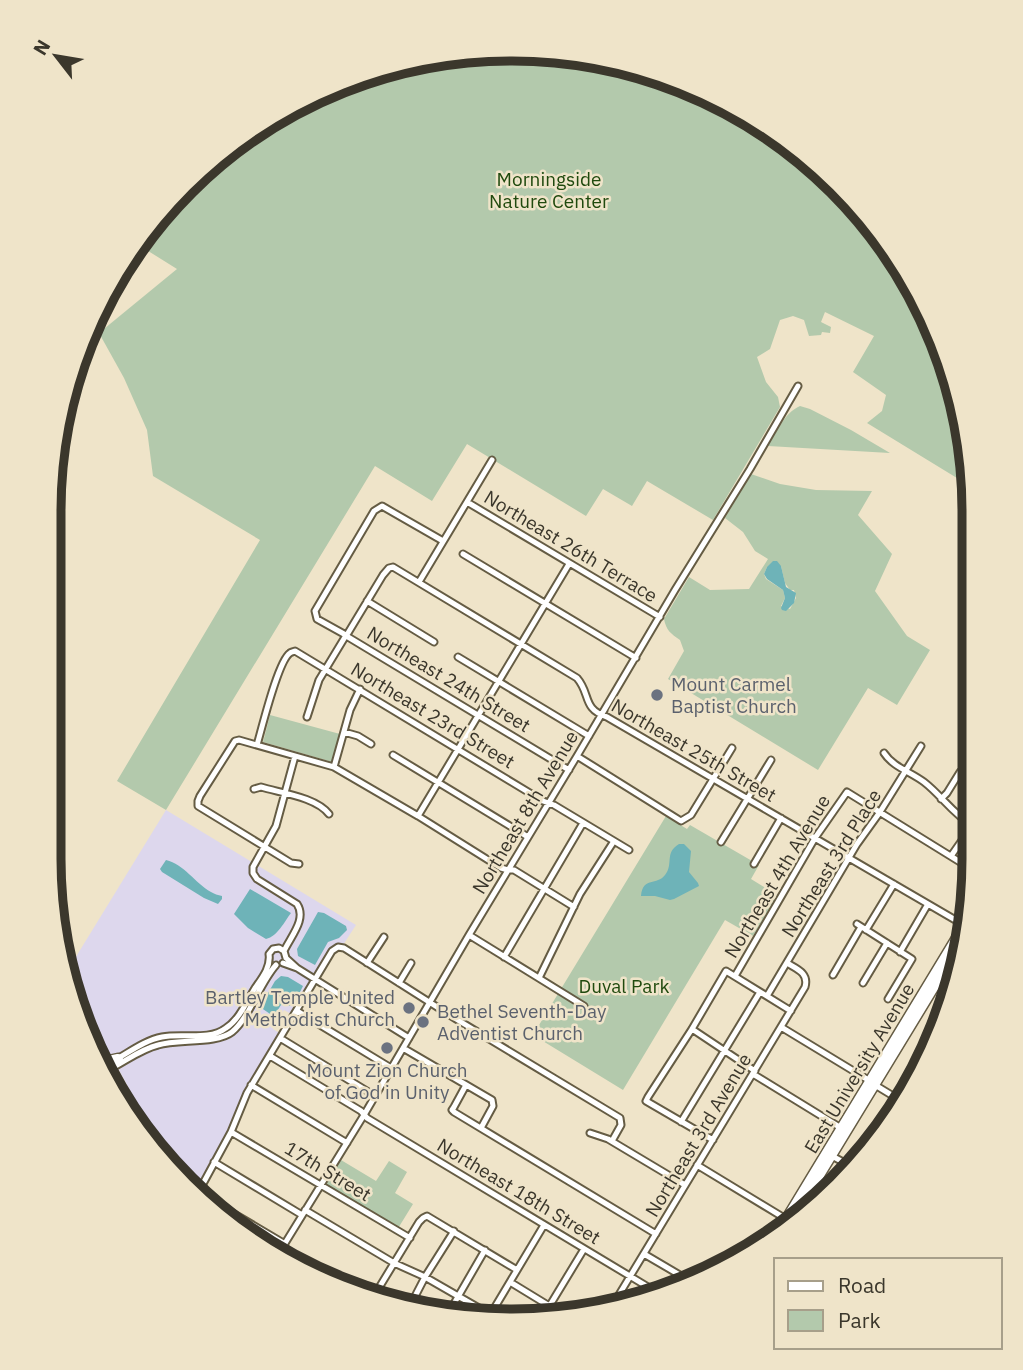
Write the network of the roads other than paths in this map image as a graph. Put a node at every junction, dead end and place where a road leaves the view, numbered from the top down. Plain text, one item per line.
1 (797, 386) dead end
2 (492, 460) dead end
3 (467, 502) junction
4 (443, 541) junction
5 (463, 554) dead end
6 (569, 564) junction
7 (419, 582) junction
8 (367, 601) junction
9 (545, 604) junction
10 (660, 617) junction
11 (346, 635) junction
12 (434, 642) dead end
13 (520, 643) junction
14 (458, 657) dead end
15 (636, 658) junction
16 (324, 668) junction
17 (498, 681) junction
18 (360, 690) junction
19 (262, 701) dead end
20 (269, 703) junction
21 (478, 714) junction
22 (601, 715) junction
23 (307, 717) dead end
24 (344, 732) junction
25 (589, 736) junction
26 (371, 744) dead end
27 (257, 745) junction
28 (921, 746) dead end
29 (732, 748) dead end
30 (457, 749) junction
31 (884, 753) dead end
32 (393, 755) dead end
33 (295, 756) junction
34 (577, 756) junction
35 (771, 760) dead end
36 (334, 767) junction
37 (569, 770) junction
38 (906, 771) junction
39 (960, 772) dead end
40 (713, 778) junction
41 (438, 782) junction
42 (254, 789) dead end
43 (284, 793) junction
44 (746, 798) junction
45 (941, 799) junction
46 (549, 803) junction
47 (880, 812) junction
48 (329, 814) dead end
49 (418, 816) junction
50 (781, 818) junction
51 (962, 819) edge
52 (583, 823) junction
53 (528, 837) junction
54 (815, 838) junction
55 (962, 840) edge
56 (614, 841) junction
57 (722, 842) dead end
58 (265, 847) junction
59 (629, 850) dead end
60 (951, 856) junction
61 (849, 858) junction
62 (962, 863) edge
63 (299, 864) dead end
64 (754, 864) dead end
65 (508, 870) junction
66 (894, 884) junction
67 (544, 889) junction
68 (928, 904) junction
69 (574, 907) junction
70 (958, 919) edge
71 (861, 927) junction
72 (469, 935) junction
73 (384, 937) dead end
74 (887, 943) junction
75 (953, 947) edge
76 (282, 949) junction
77 (900, 952) junction
78 (504, 957) junction
79 (950, 957) edge
80 (279, 962) junction
81 (411, 963) dead end
82 (787, 963) junction
83 (367, 964) junction
84 (938, 974) junction
85 (833, 975) dead end
86 (735, 976) junction
87 (945, 977) edge
88 (539, 978) junction
89 (316, 980) junction
90 (399, 983) junction
91 (863, 983) dead end
92 (760, 992) junction
93 (766, 996) junction
94 (888, 999) dead end
95 (429, 1003) junction
96 (584, 1006) dead end
97 (298, 1011) junction
98 (791, 1011) junction
99 (781, 1027) junction
100 (692, 1029) junction
101 (187, 1038) junction
102 (280, 1038) junction
103 (409, 1038) junction
104 (403, 1048) junction
105 (725, 1050) junction
106 (270, 1056) junction
107 (118, 1059) junction
108 (110, 1061) edge
109 (112, 1065) edge
110 (113, 1068) edge
111 (391, 1068) junction
112 (754, 1072) junction
113 (873, 1083) junction
114 (251, 1085) junction
115 (466, 1085) junction
116 (375, 1096) junction
117 (894, 1096) edge
118 (364, 1115) junction
119 (681, 1122) junction
120 (481, 1128) junction
121 (844, 1130) junction
122 (231, 1132) junction
123 (590, 1133) dead end
124 (713, 1140) junction
125 (612, 1141) junction
126 (347, 1143) junction
127 (830, 1153) junction
128 (214, 1162) junction
129 (844, 1162) edge
130 (697, 1165) junction
131 (202, 1185) edge
132 (320, 1185) junction
133 (685, 1185) junction
134 (800, 1204) edge
135 (303, 1212) junction
136 (782, 1219) edge
137 (544, 1225) junction
138 (454, 1231) junction
139 (656, 1234) junction
140 (410, 1238) junction
141 (283, 1246) edge
142 (584, 1248) junction
143 (485, 1250) junction
144 (644, 1254) junction
145 (394, 1263) junction
146 (517, 1270) junction
147 (631, 1276) junction
148 (678, 1276) edge
149 (425, 1277) junction
150 (510, 1282) junction
151 (649, 1287) edge
152 (379, 1288) edge
153 (619, 1295) edge
154 (458, 1296) junction
155 (414, 1298) edge
156 (453, 1305) edge
157 (549, 1306) joint
158 (476, 1307) edge
159 (494, 1308) edge

1 - 10 street, Northeast 8th Avenue
2 - 3 street
3 - 4 street
3 - 6 street, Northeast 26th Terrace
4 - 7 street
4 - 11 street, Northeast 24th Street
5 - 9 street
6 - 9 street
6 - 10 street, Northeast 26th Terrace
7 - 8 street, Northeast 25th Street
7 - 13 street, Northeast 25th Street
8 - 11 street
8 - 12 street
9 - 13 street
9 - 15 street
10 - 15 street, Northeast 8th Avenue
11 - 16 street
11 - 21 street, Northeast 24th Street
13 - 17 street
13 - 22 street, Northeast 25th Street
14 - 17 street
15 - 22 street, Northeast 8th Avenue
16 - 18 street, Northeast 23rd Street
16 - 20 street, Northeast 23rd Street
16 - 23 street
17 - 21 street
17 - 25 street
18 - 24 street
18 - 30 street, Northeast 23rd Street
19 - 20 street
20 - 27 street
21 - 30 street
21 - 37 street, Northeast 24th Street
22 - 25 street, Northeast 8th Avenue
22 - 40 street, Northeast 25th Street
24 - 26 street
24 - 36 street
25 - 34 street, Northeast 8th Avenue
27 - 33 street
27 - 58 street
28 - 38 street, Northeast 3rd Place
29 - 40 street
30 - 41 street
30 - 46 street, Northeast 23rd Street
31 - 38 street
32 - 41 street
33 - 36 street
33 - 43 street
34 - 37 street, Northeast 8th Avenue
34 - 40 street
35 - 44 street
36 - 49 street
37 - 46 street, Northeast 8th Avenue
38 - 45 street
38 - 47 street, Northeast 3rd Place
39 - 45 street
40 - 44 street, Northeast 25th Street
41 - 49 street
41 - 53 street
42 - 43 street
43 - 48 street
43 - 58 street
44 - 50 street, Northeast 25th Street
44 - 57 street
45 - 51 street
46 - 52 street, Northeast 23rd Street
46 - 53 street, Northeast 8th Avenue
47 - 54 street, Northeast 4th Avenue
47 - 60 street
47 - 61 street, Northeast 3rd Place
49 - 65 street
50 - 54 street, Northeast 25th Street
50 - 64 street
52 - 56 street, Northeast 23rd Street
52 - 67 street
53 - 65 street, Northeast 8th Avenue
54 - 61 street, Northeast 25th Street
54 - 86 street, Northeast 4th Avenue
55 - 60 street
56 - 59 street, Northeast 23rd Street
56 - 69 street
58 - 63 street
58 - 76 street
60 - 62 street
61 - 66 street, Northeast 25th Street
61 - 82 street, Northeast 3rd Place
65 - 67 street
65 - 72 street, Northeast 8th Avenue
66 - 68 street, Northeast 25th Street
66 - 71 street
67 - 69 street
67 - 78 street
68 - 70 street, Northeast 25th Street
68 - 77 street
69 - 88 street
71 - 74 street
71 - 85 street
72 - 78 street
72 - 95 street, Northeast 8th Avenue
73 - 83 street
74 - 77 street
74 - 91 street
75 - 84 main road, East University Avenue
76 - 80 street
76 - 80 street
77 - 94 street
78 - 88 street
79 - 84 main road, East University Avenue
80 - 89 street
80 - 101 street
81 - 90 street
82 - 93 street, Northeast 3rd Place
82 - 98 street, Northeast 3rd Avenue
83 - 89 street
83 - 90 street
84 - 87 street
84 - 113 main road, East University Avenue
86 - 92 street
86 - 100 street, Northeast 4th Avenue
88 - 96 street
89 - 97 street
89 - 103 street
90 - 95 street
92 - 93 street
92 - 105 street
93 - 98 street
95 - 103 street, Northeast 8th Avenue
95 - 125 street
97 - 102 street
97 - 111 street
98 - 99 street, Northeast 3rd Avenue
99 - 112 street, Northeast 3rd Avenue
99 - 113 street
100 - 105 street
100 - 119 street, Northeast 4th Avenue
101 - 107 street
101 - 110 street
102 - 106 street
102 - 116 street
103 - 104 street, Northeast 8th Avenue
104 - 111 street, Northeast 8th Avenue
104 - 115 street
105 - 112 street
105 - 119 street
106 - 114 street
106 - 118 street, Northeast 18th Street
107 - 108 highway
107 - 109 street
111 - 116 street, Northeast 8th Avenue
112 - 121 street
112 - 124 street, Northeast 3rd Avenue
113 - 117 street
113 - 121 main road, East University Avenue
114 - 122 street
114 - 126 street
115 - 120 street
115 - 120 street
116 - 118 street, Northeast 8th Avenue
118 - 126 street, Northeast 8th Avenue
118 - 137 street, Northeast 18th Street
119 - 124 street
120 - 139 street
121 - 127 main road, East University Avenue
122 - 128 street
122 - 132 street, 17th Street
123 - 125 street
124 - 130 street, Northeast 3rd Avenue
125 - 133 street
126 - 132 street, Northeast 8th Avenue
127 - 129 street
127 - 134 main road, East University Avenue
128 - 131 street
128 - 135 street
130 - 133 street, Northeast 3rd Avenue
130 - 136 street
132 - 135 street, Northeast 8th Avenue
132 - 140 street, 17th Street
133 - 139 street, Northeast 3rd Avenue
135 - 141 street, Northeast 8th Avenue
135 - 145 street
137 - 142 street, Northeast 18th Street
137 - 146 street
138 - 140 street
138 - 143 street
138 - 149 street
139 - 144 street, Northeast 3rd Avenue
140 - 145 street
142 - 147 street, Northeast 18th Street
142 - 157 street
143 - 146 street
143 - 154 street
144 - 147 street, Northeast 3rd Avenue
144 - 148 street
145 - 149 street
145 - 152 street
146 - 150 street
147 - 151 street, Northeast 18th Street
147 - 153 street, Northeast 3rd Avenue
149 - 154 street
149 - 155 street
150 - 157 street
150 - 159 street
154 - 156 street
154 - 158 street

